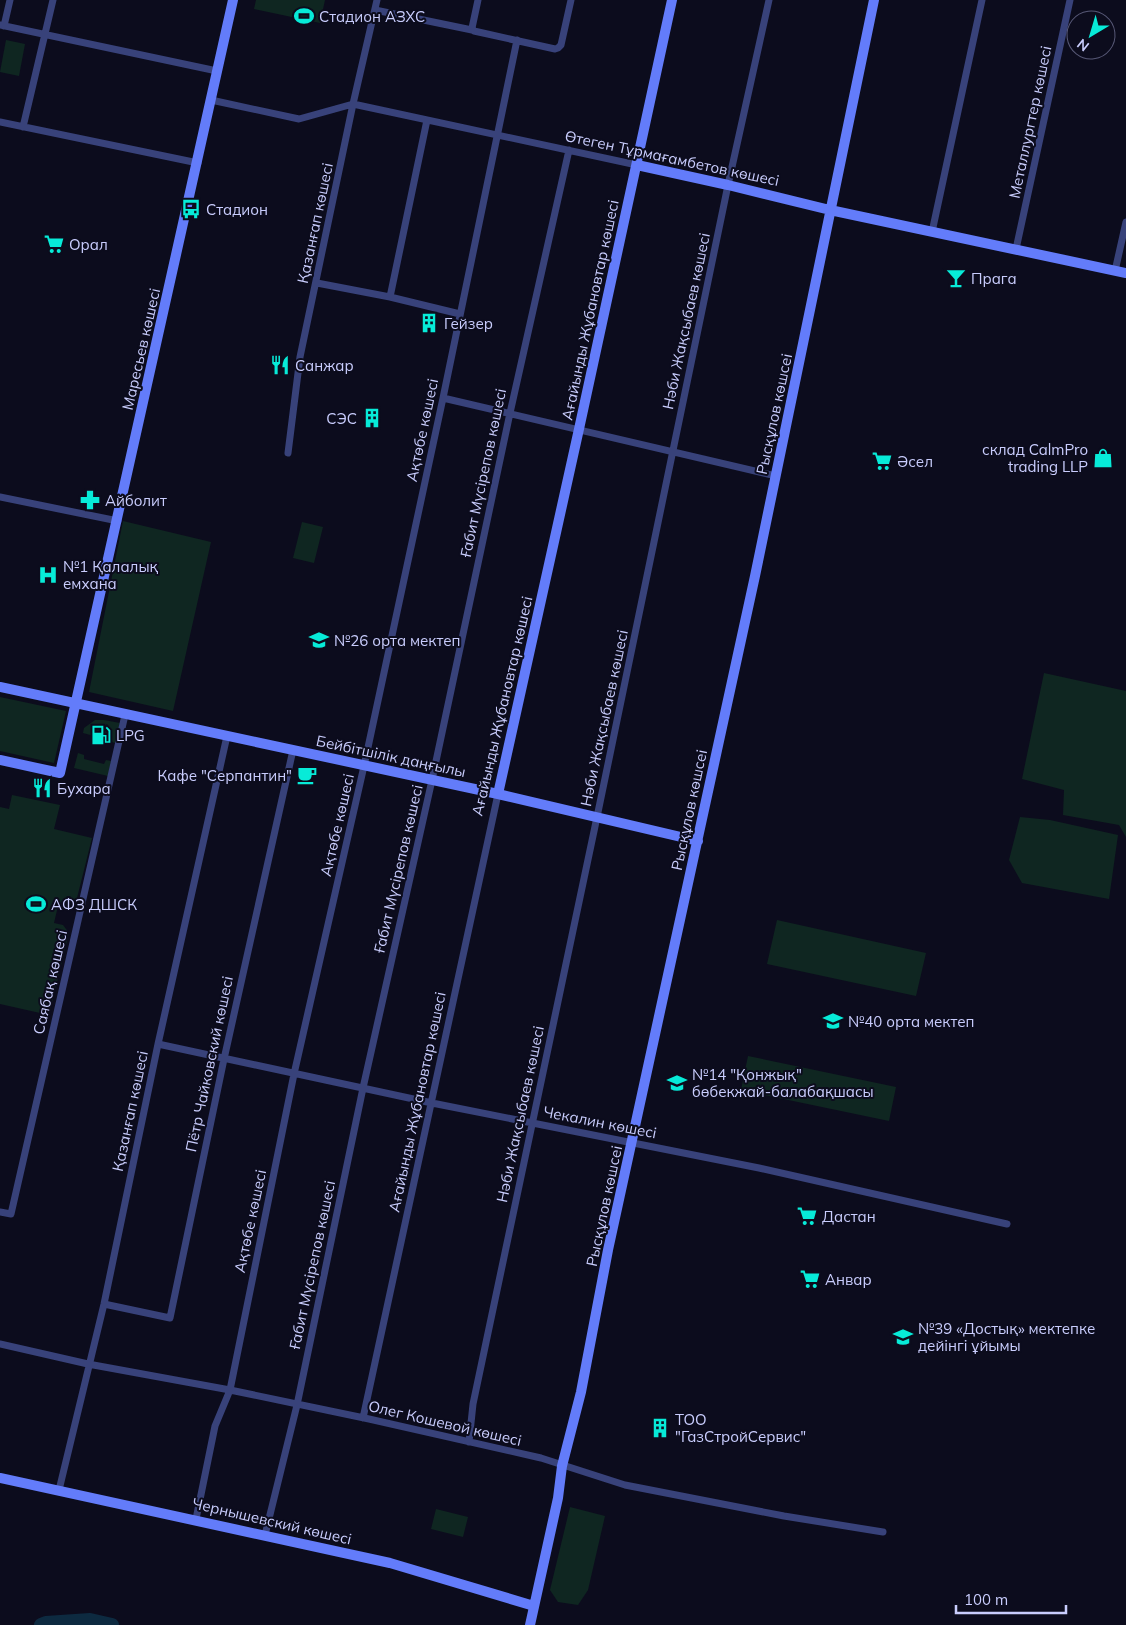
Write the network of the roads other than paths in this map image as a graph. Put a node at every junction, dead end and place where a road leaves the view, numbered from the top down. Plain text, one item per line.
1 (10, 0) edge
2 (53, 0) edge
3 (233, 0) edge
4 (377, 0) edge
5 (478, 0) edge
6 (571, 0) edge
7 (672, 0) edge
8 (769, 0) edge
9 (874, 0) edge
10 (982, 0) edge
11 (1070, 0) edge
12 (375, 10) junction
13 (2, 26) edge
14 (472, 30) junction
15 (44, 35) junction
16 (517, 40) junction
17 (217, 72) junction
18 (211, 100) junction
19 (353, 104) junction
20 (426, 120) junction
21 (0, 122) edge
22 (24, 127) junction
23 (498, 136) junction
24 (569, 150) junction
25 (198, 163) junction
26 (637, 164) junction
27 (728, 185) junction
28 (830, 210) junction
29 (1126, 222) edge
30 (932, 232) junction
31 (1016, 249) junction
32 (1121, 272) edge
33 (317, 283) junction
34 (390, 297) junction
35 (460, 314) junction
36 (443, 398) junction
37 (510, 413) junction
38 (579, 429) junction
39 (673, 452) junction
40 (288, 453) dead end
41 (776, 476) junction
42 (0, 497) edge
43 (118, 521) junction
44 (0, 688) edge
45 (77, 704) junction
46 (126, 715) junction
47 (228, 736) junction
48 (293, 750) junction
49 (0, 760) edge
50 (364, 766) junction
51 (432, 780) junction
52 (498, 794) junction
53 (597, 817) junction
54 (698, 840) junction
55 (158, 1044) junction
56 (224, 1059) junction
57 (294, 1074) junction
58 (362, 1088) junction
59 (432, 1103) junction
60 (532, 1123) junction
61 (633, 1143) junction
62 (0, 1212) edge
63 (1007, 1224) dead end
64 (104, 1304) junction
65 (0, 1344) edge
66 (88, 1364) junction
67 (230, 1390) junction
68 (297, 1405) junction
69 (363, 1418) junction
70 (469, 1442) junction
71 (562, 1466) junction
72 (0, 1478) edge
73 (59, 1490) junction
74 (196, 1519) junction
75 (883, 1532) dead end
76 (265, 1535) junction
77 (534, 1606) junction
78 (530, 1625) edge

1 - 13 street
2 - 15 street
3 - 17 street, Маресьев көшесі
4 - 12 street, Қазанғап көшесі
5 - 14 street
6 - 16 street
7 - 26 street, Ағайынды Жұбановтар көшесі
8 - 27 street, Нәби Жақсыбаев көшесі
9 - 28 street, Рысқұлов көшсеі
10 - 30 street
11 - 31 street, Металлургтер көшесі
12 - 14 street
12 - 19 street, Қазанғап көшесі
13 - 15 street
14 - 16 street
15 - 17 street
15 - 22 street
16 - 23 street, Ақтөбе көшесі
17 - 18 street, Маресьев көшесі
18 - 19 street, Өтеген Тұрмағамбетов көшесі
18 - 25 street, Маресьев көшесі
19 - 20 street, Өтеген Тұрмағамбетов көшесі
19 - 33 street, Қазанғап көшесі
20 - 23 street, Өтеген Тұрмағамбетов көшесі
20 - 34 street
21 - 22 street
22 - 25 street
23 - 24 street, Өтеген Тұрмағамбетов көшесі
23 - 35 street, Ақтөбе көшесі
24 - 26 street, Өтеген Тұрмағамбетов көшесі
24 - 37 street, Ғабит Мүсірепов көшесі
25 - 43 street, Маресьев көшесі
26 - 27 street, Өтеген Тұрмағамбетов көшесі
26 - 38 street, Ағайынды Жұбановтар көшесі
27 - 28 street, Өтеген Тұрмағамбетов көшесі
27 - 39 street, Нәби Жақсыбаев көшесі
28 - 30 street, Өтеген Тұрмағамбетов көшесі
28 - 41 street, Рысқұлов көшсеі
29 - 32 street
30 - 31 street, Өтеген Тұрмағамбетов көшесі
31 - 32 street, Өтеген Тұрмағамбетов көшесі
33 - 34 street
33 - 40 street, Қазанғап көшесі
34 - 35 street
35 - 36 street, Ақтөбе көшесі
36 - 37 street
36 - 50 street, Ақтөбе көшесі
37 - 38 street
37 - 51 street, Ғабит Мүсірепов көшесі
38 - 39 street
38 - 52 street, Ағайынды Жұбановтар көшесі
39 - 41 street
39 - 53 street, Нәби Жақсыбаев көшесі
41 - 54 street, Рысқұлов көшсеі
42 - 43 street
43 - 45 street, Маресьев көшесі
44 - 45 street, Бейбітшілік даңғылы
45 - 46 street, Бейбітшілік даңғылы
45 - 49 street
46 - 47 street, Бейбітшілік даңғылы
46 - 62 street, Саябақ көшесі
47 - 48 street, Бейбітшілік даңғылы
47 - 55 street, Қазанғап көшесі
48 - 50 street, Бейбітшілік даңғылы
48 - 56 street, Пётр Чайковский көшесі
50 - 51 street, Бейбітшілік даңғылы
50 - 57 street, Ақтөбе көшесі
51 - 52 street, Бейбітшілік даңғылы
51 - 58 street, Ғабит Мүсірепов көшесі
52 - 53 street, Бейбітшілік даңғылы
52 - 59 street, Ағайынды Жұбановтар көшесі
53 - 54 street, Бейбітшілік даңғылы
53 - 60 street, Нәби Жақсыбаев көшесі
54 - 61 street, Рысқұлов көшсеі
55 - 56 street, Чекалин көшесі
55 - 64 street, Қазанғап көшесі
56 - 57 street, Чекалин көшесі
56 - 64 street, Пётр Чайковский көшесі
57 - 58 street, Чекалин көшесі
57 - 67 street, Ақтөбе көшесі
58 - 59 street, Чекалин көшесі
58 - 68 street, Ғабит Мүсірепов көшесі
59 - 60 street, Чекалин көшесі
59 - 69 street, Ағайынды Жұбановтар көшесі
60 - 61 street, Чекалин көшесі
60 - 70 street, Нәби Жақсыбаев көшесі
61 - 63 street, Чекалин көшесі
61 - 71 street, Рысқұлов көшсеі
64 - 66 street, Қазанғап көшесі
65 - 66 street, Олег Кошевой көшесі
66 - 67 street, Олег Кошевой көшесі
66 - 73 street, Қазанғап көшесі
67 - 68 street, Олег Кошевой көшесі
67 - 74 street, Ақтөбе көшесі
68 - 69 street, Олег Кошевой көшесі
68 - 76 street, Ғабит Мүсірепов көшесі
69 - 70 street, Олег Кошевой көшесі
70 - 71 street, Олег Кошевой көшесі
71 - 75 street, Олег Кошевой көшесі
71 - 77 street, Рысқұлов көшсеі
72 - 73 street, Чернышевский көшесі
73 - 74 street, Чернышевский көшесі
74 - 76 street, Чернышевский көшесі
76 - 77 street, Чернышевский көшесі
77 - 78 street, Рысқұлов көшсеі

